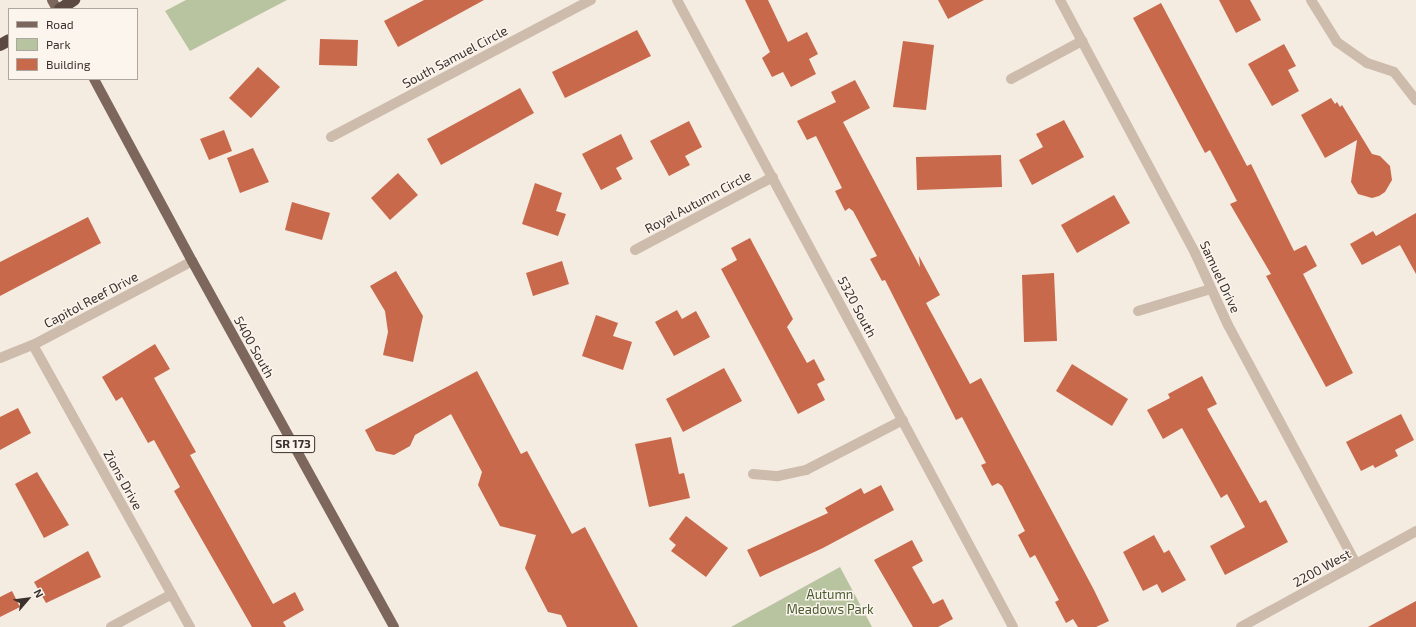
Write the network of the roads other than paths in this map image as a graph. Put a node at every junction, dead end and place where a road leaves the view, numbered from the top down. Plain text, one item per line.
1 (74, 0) edge
2 (591, 0) edge
3 (677, 0) edge
4 (1060, 0) edge
5 (1311, 0) edge
6 (60, 8) edge
7 (1082, 41) junction
8 (1011, 79) dead end
9 (95, 80) edge
10 (1416, 100) edge
11 (331, 137) dead end
12 (773, 177) junction
13 (635, 250) dead end
14 (192, 261) junction
15 (1211, 289) junction
16 (1138, 311) dead end
17 (33, 345) junction
18 (0, 358) edge
19 (903, 420) junction
20 (753, 474) dead end
21 (1416, 532) edge
22 (1356, 564) junction
23 (172, 594) junction
24 (111, 627) edge
25 (190, 627) edge
26 (394, 627) edge
27 (1013, 627) edge
28 (1240, 627) edge

1 - 6 highway
2 - 11 street, South Samuel Circle
3 - 12 street, 5320 South
4 - 7 street, Samuel Drive
5 - 10 street
7 - 8 street
7 - 15 street, Samuel Drive
9 - 14 main road, 5400 South / SR 173
12 - 13 street, Royal Autumn Circle
12 - 19 street, 5320 South
14 - 17 street, Capitol Reef Drive
14 - 26 main road, 5400 South / SR 173
15 - 16 street
15 - 22 street, Samuel Drive
17 - 18 street, Capitol Reef Drive
17 - 23 street, Zions Drive
19 - 20 street
19 - 27 street, 5320 South
21 - 22 street, 2200 West
22 - 28 street, 2200 West
23 - 24 street
23 - 25 street, Zions Drive

